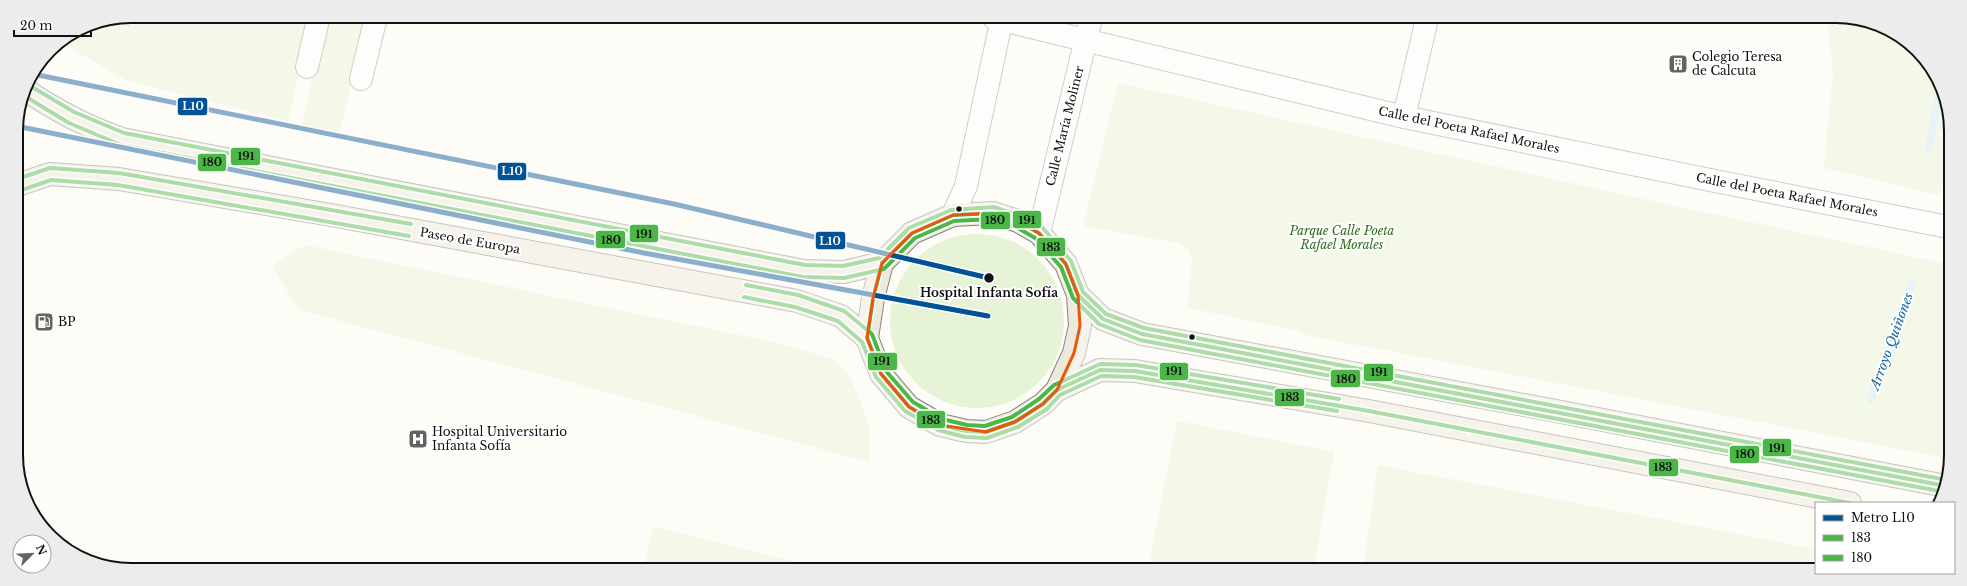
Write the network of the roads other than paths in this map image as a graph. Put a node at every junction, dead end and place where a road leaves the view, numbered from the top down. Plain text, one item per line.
1 (317, 23) edge
2 (374, 23) edge
3 (998, 23) edge
4 (1019, 23) edge
5 (1090, 23) edge
6 (1426, 23) edge
7 (1086, 40) junction
8 (306, 68) dead end
9 (361, 78) dead end
10 (30, 93) edge
11 (1404, 117) junction
12 (23, 183) edge
13 (953, 215) junction
14 (1944, 226) edge
15 (1039, 233) junction
16 (882, 263) junction
17 (1078, 295) junction
18 (867, 338) junction
19 (1057, 390) junction
20 (1939, 485) edge
21 (1845, 502) edge

1 - 8 street
2 - 9 street
3 - 13 street
4 - 7 street, Calle del Poeta Rafael Morales
5 - 7 street, Calle María Moliner
6 - 11 street
7 - 11 street, Calle del Poeta Rafael Morales
7 - 15 street, Calle María Moliner
10 - 16 main road
11 - 14 street, Calle del Poeta Rafael Morales
12 - 18 main road, Paseo de Europa
13 - 15 main road
13 - 16 main road
15 - 17 main road
16 - 18 main road
17 - 19 main road
17 - 20 main road
18 - 19 main road
19 - 21 main road

